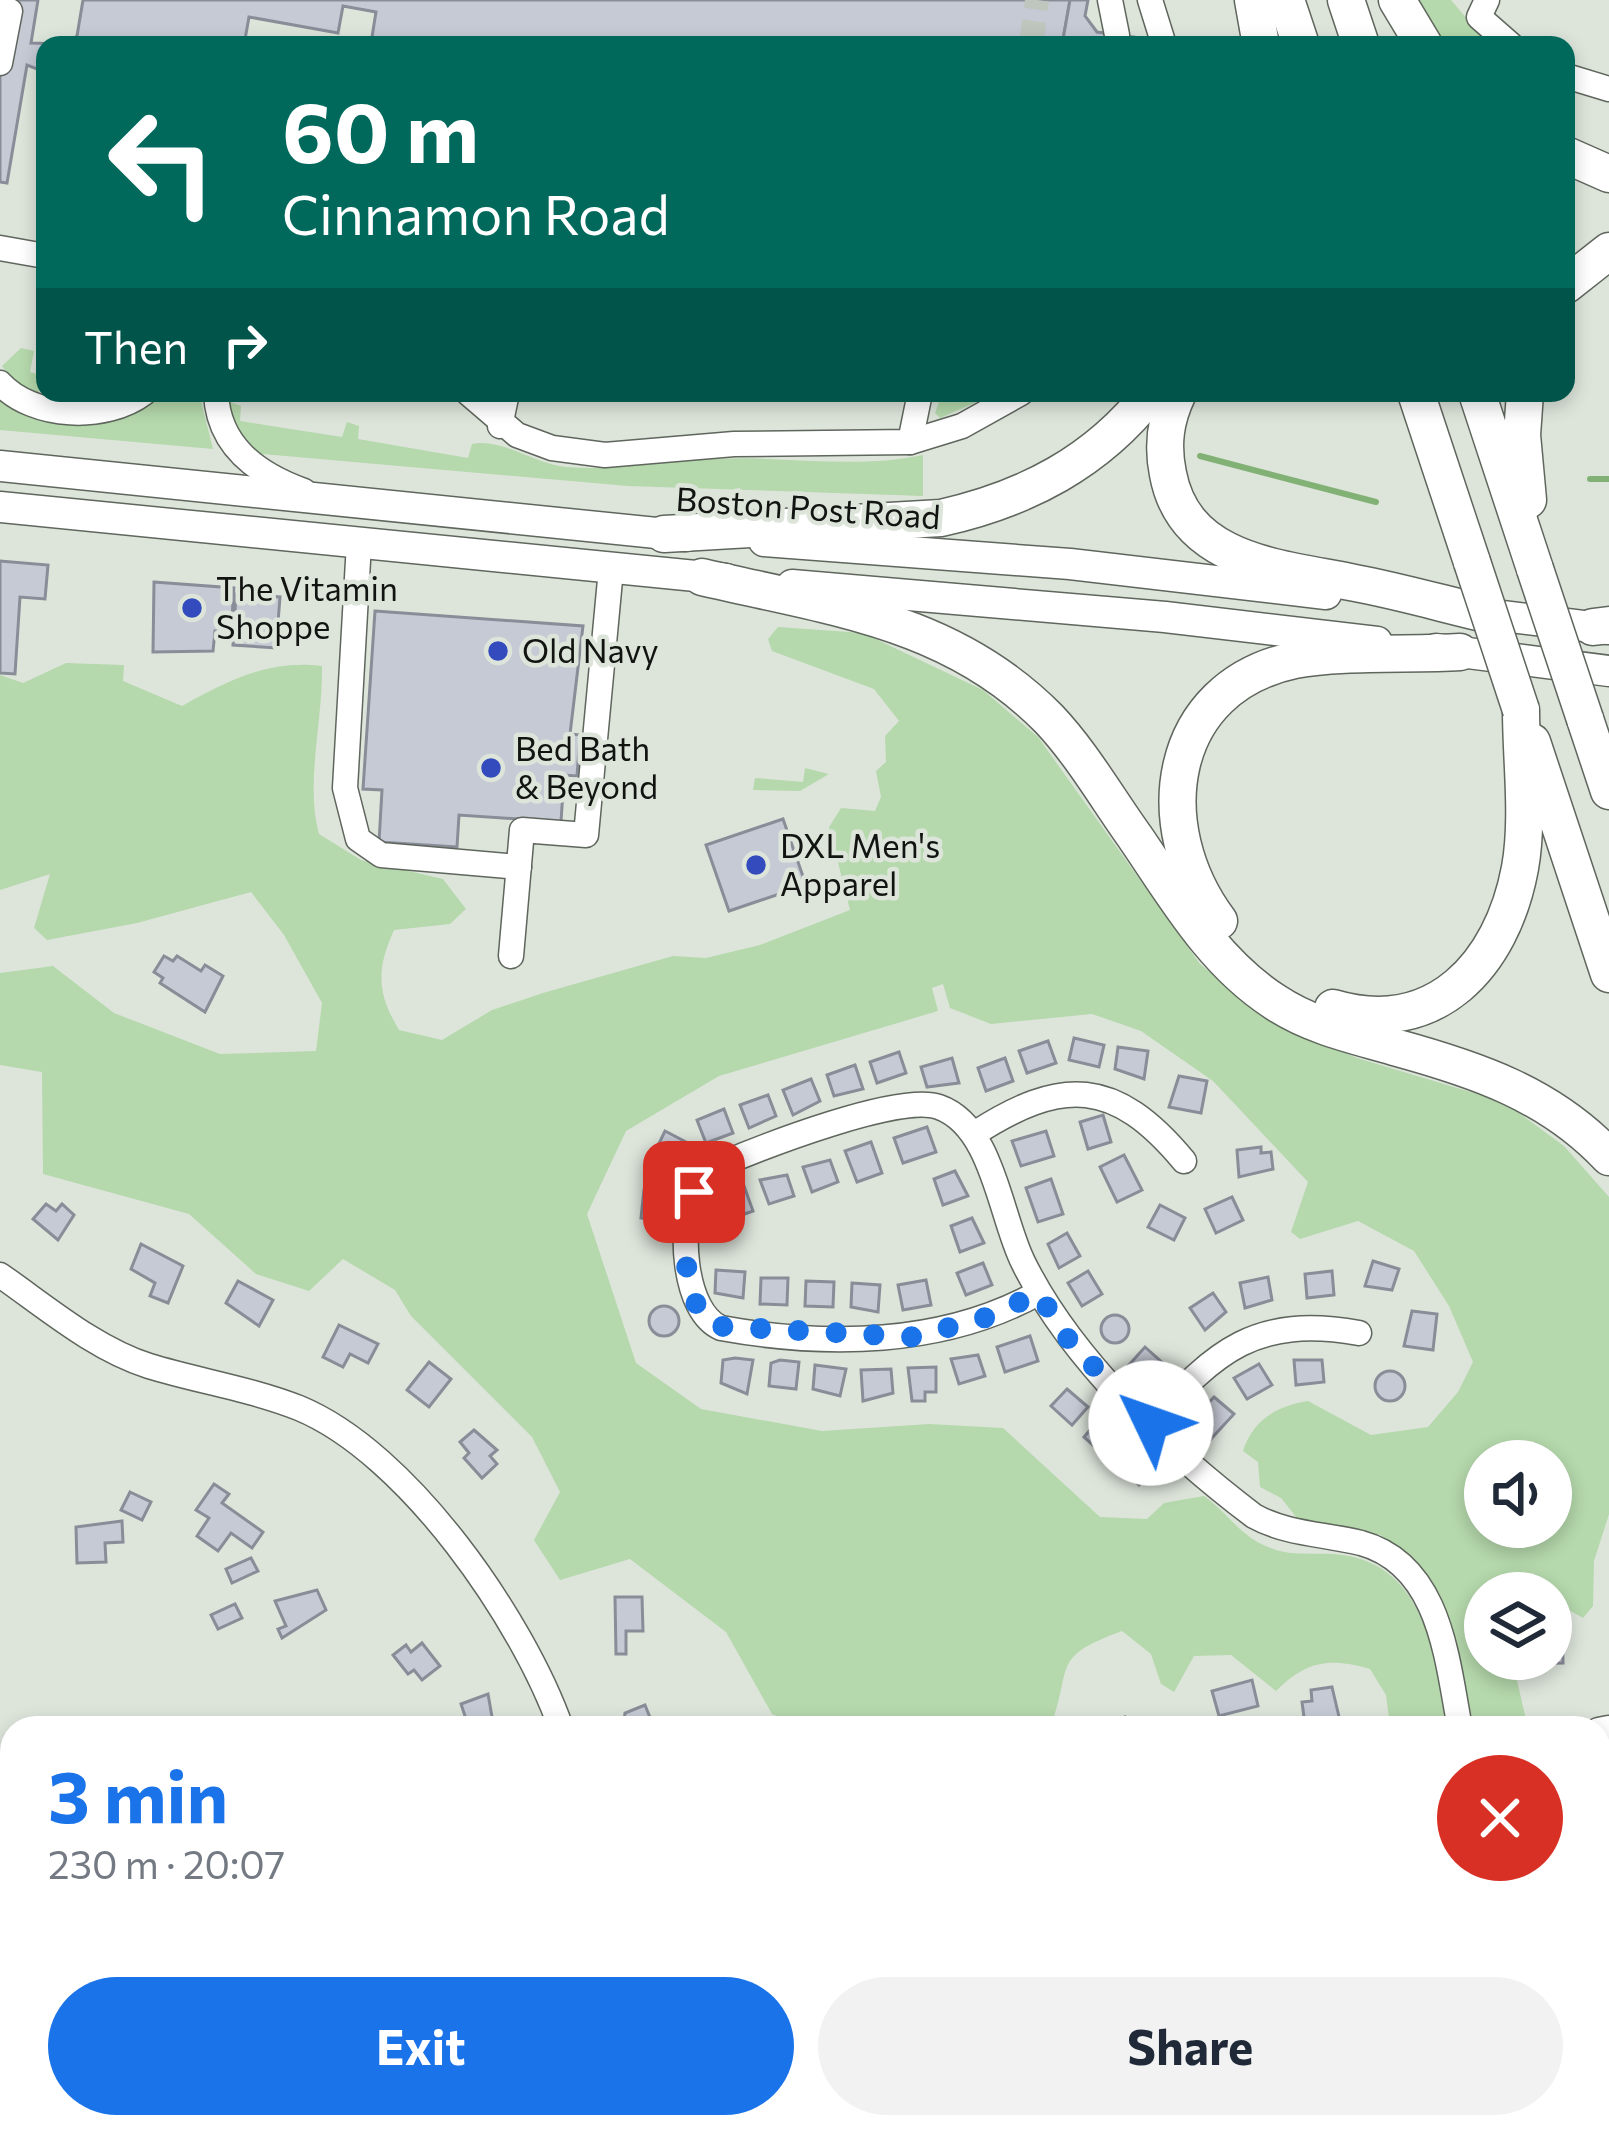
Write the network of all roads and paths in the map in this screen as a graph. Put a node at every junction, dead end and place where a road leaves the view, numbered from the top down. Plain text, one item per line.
1 (1110, 0) edge
2 (1150, 0) edge
3 (1253, 0) edge
4 (1286, 0) edge
5 (1346, 0) edge
6 (1396, 0) edge
7 (0, 9) edge
8 (1483, 9) edge
9 (1117, 35) dead end
10 (1161, 36) edge
11 (1260, 36) edge
12 (1298, 36) edge
13 (1358, 36) edge
14 (1418, 36) edge
15 (1504, 36) edge
16 (0, 63) edge
17 (1575, 79) edge
18 (1609, 89) edge
19 (1575, 159) edge
20 (1609, 174) edge
21 (0, 248) edge
22 (1609, 251) edge
23 (36, 254) edge
24 (1575, 278) edge
25 (0, 383) edge
26 (129, 402) edge
27 (218, 402) edge
28 (477, 402) edge
29 (505, 402) edge
30 (918, 402) edge
31 (1005, 402) edge
32 (1143, 402) edge
33 (1176, 402) edge
34 (1395, 402) edge
35 (1419, 402) edge
36 (1480, 402) edge
37 (1524, 402) edge
38 (500, 426) junction
39 (910, 442) junction
40 (0, 466) edge
41 (334, 503) junction
42 (0, 507) edge
43 (664, 534) junction
44 (358, 543) junction
45 (1468, 548) junction
46 (611, 569) junction
47 (1535, 569) junction
48 (702, 577) junction
49 (1482, 614) junction
50 (1603, 627) edge
51 (1460, 652) junction
52 (1609, 671) edge
53 (1521, 710) junction
54 (1606, 781) edge
55 (519, 867) junction
56 (511, 956) dead end
57 (1609, 974) edge
58 (974, 1134) junction
59 (1609, 1157) edge
60 (1184, 1161) dead end
61 (0, 1275) edge
62 (1038, 1293) junction
63 (1359, 1333) dead end
64 (1151, 1423) junction
65 (556, 1716) edge
66 (1458, 1716) edge

1 - 9 street
2 - 10 street
3 - 11 highway
4 - 12 highway
5 - 13 highway
6 - 14 highway
7 - 16 street
8 - 15 street
17 - 18 street
19 - 20 highway
21 - 23 street
22 - 24 highway
25 - 26 street
27 - 41 street
28 - 38 street
29 - 38 street
30 - 39 street
31 - 39 street
32 - 43 highway
33 - 49 highway
34 - 45 highway
35 - 45 highway
36 - 47 highway
37 - 47 highway
38 - 39 street
40 - 41 main road, Boston Post Road
41 - 43 main road, Boston Post Road
42 - 44 main road
43 - 49 main road, Boston Post Road
44 - 46 main road
44 - 55 street
45 - 53 highway, bridge
46 - 48 main road
46 - 55 street
47 - 54 highway, bridge
48 - 51 main road
48 - 59 highway
49 - 50 main road, Boston Post Road
51 - 52 main road
51 - 53 highway
53 - 57 highway
55 - 56 street
58 - 60 street
58 - 62 street
58 - 62 street
61 - 65 street
62 - 64 street
63 - 64 street
64 - 66 street

